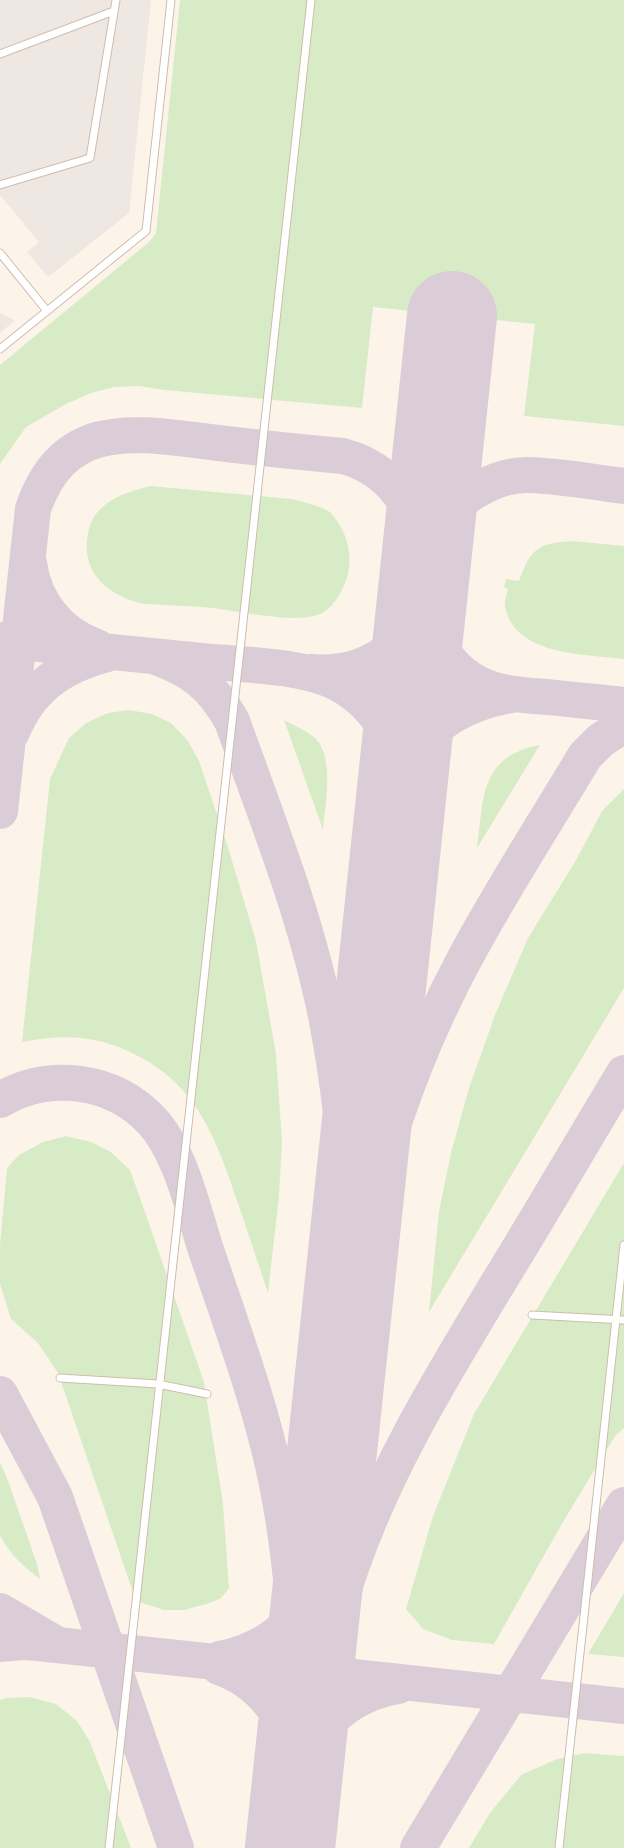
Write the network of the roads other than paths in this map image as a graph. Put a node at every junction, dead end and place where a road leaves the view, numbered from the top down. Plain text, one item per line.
1 (116, 0) edge
2 (171, 0) edge
3 (311, 0) edge
4 (114, 11) junction
5 (0, 54) edge
6 (0, 185) edge
7 (0, 253) edge
8 (47, 311) junction
9 (0, 350) edge
10 (624, 1245) edge
11 (532, 1315) dead end
12 (621, 1320) edge
13 (624, 1335) edge
14 (615, 1342) junction
15 (60, 1378) dead end
16 (158, 1384) junction
17 (206, 1394) dead end
18 (108, 1848) edge
19 (559, 1848) edge

1 - 4 lane
2 - 8 lane
3 - 16 lane
4 - 5 lane
4 - 6 lane
7 - 8 lane
8 - 9 lane
10 - 12 lane
11 - 12 lane
12 - 14 lane
13 - 14 lane
14 - 19 lane
15 - 16 lane
16 - 17 lane
16 - 18 lane

